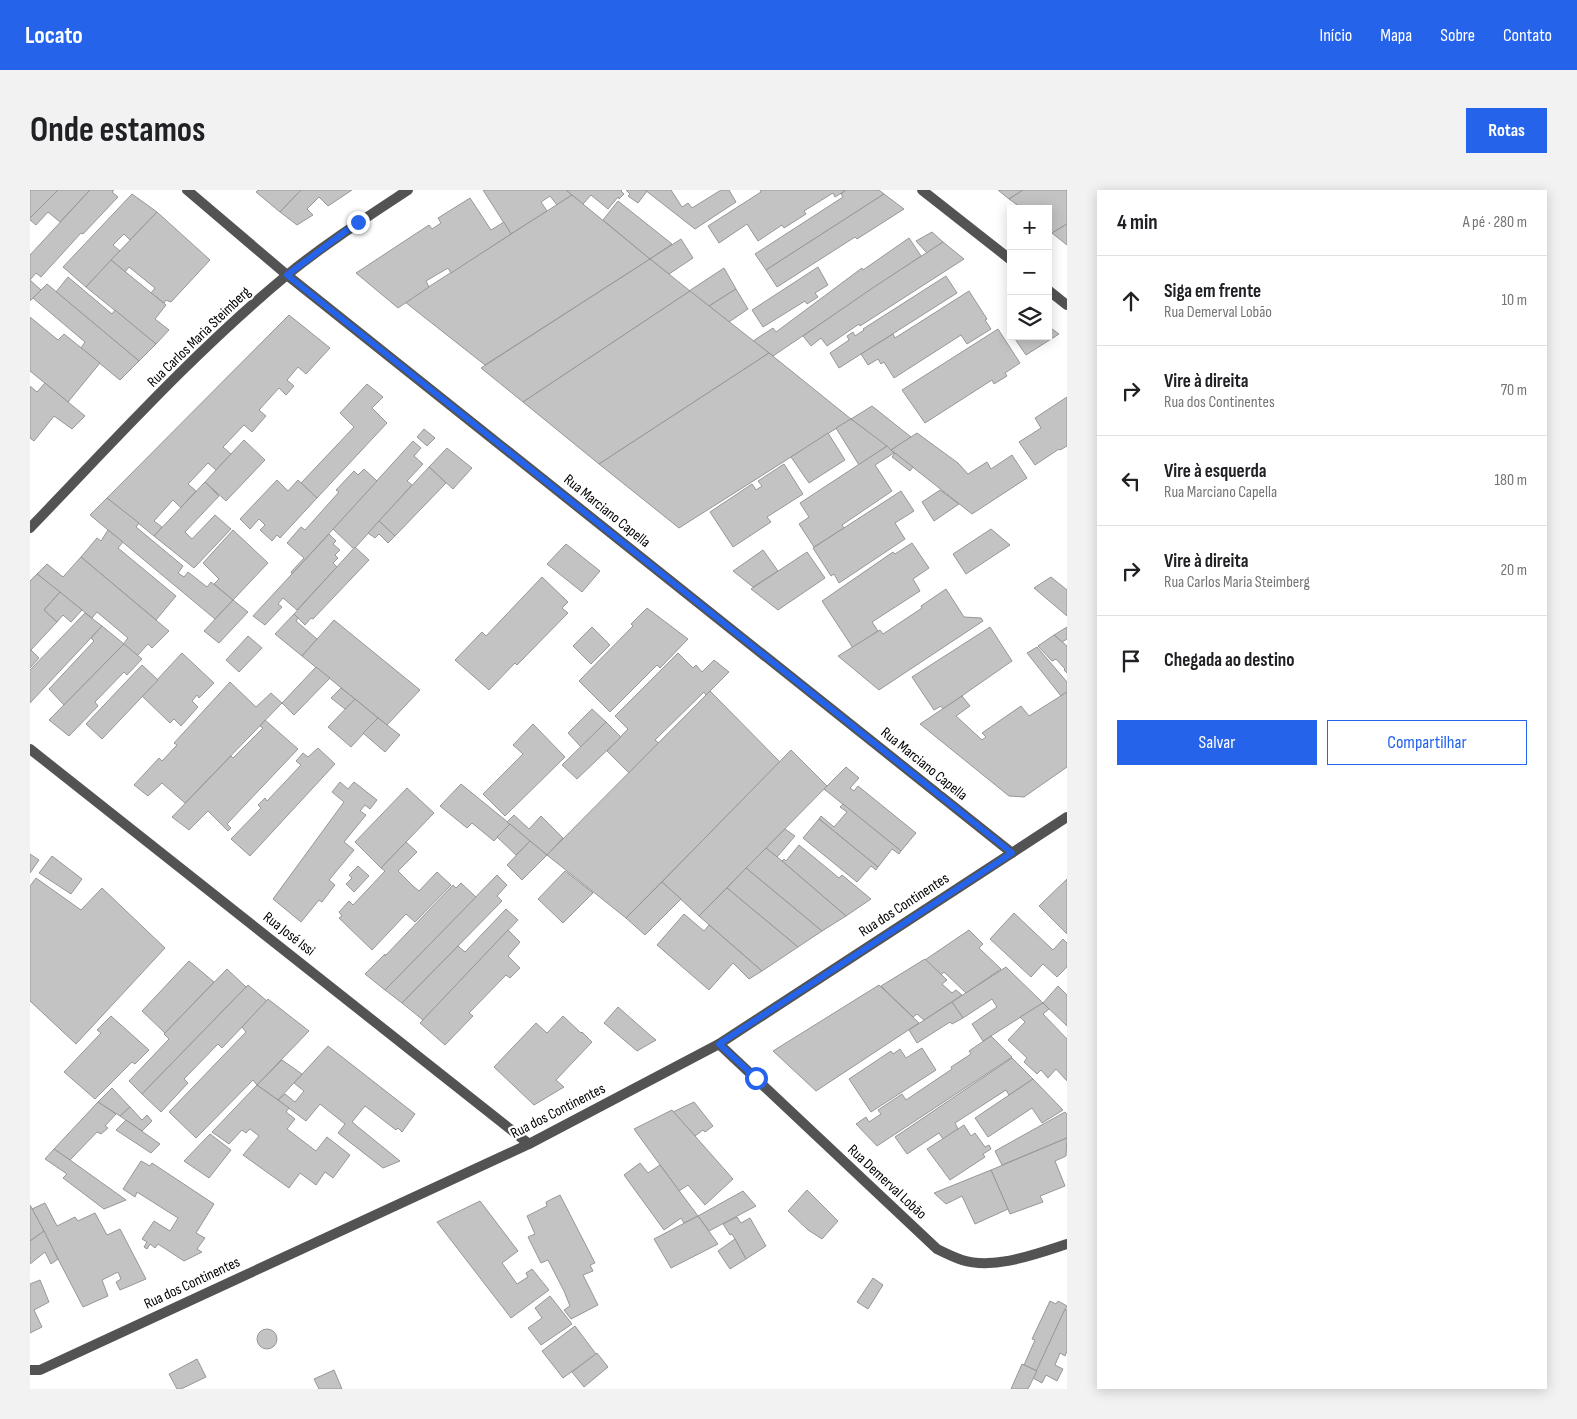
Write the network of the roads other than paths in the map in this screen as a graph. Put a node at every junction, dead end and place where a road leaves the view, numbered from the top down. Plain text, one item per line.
1 (187, 190) edge
2 (408, 190) edge
3 (922, 190) edge
4 (1007, 257) edge
5 (287, 275) junction
6 (1052, 293) edge
7 (1067, 305) edge
8 (30, 528) edge
9 (30, 749) edge
10 (1067, 816) edge
11 (1012, 853) junction
12 (719, 1044) junction
13 (529, 1144) junction
14 (1067, 1244) edge
15 (30, 1370) edge

1 - 5 street, Rua Marciano Capella
2 - 5 street, Rua Carlos Maria Steimberg
3 - 4 street
5 - 8 street, Rua Carlos Maria Steimberg
5 - 11 street, Rua Marciano Capella
6 - 7 street
9 - 13 street, Rua José Issi
10 - 11 street, Rua dos Continentes
11 - 12 street, Rua dos Continentes
12 - 13 street, Rua dos Continentes
12 - 14 street, Rua Demerval Lobão
13 - 15 street, Rua dos Continentes

